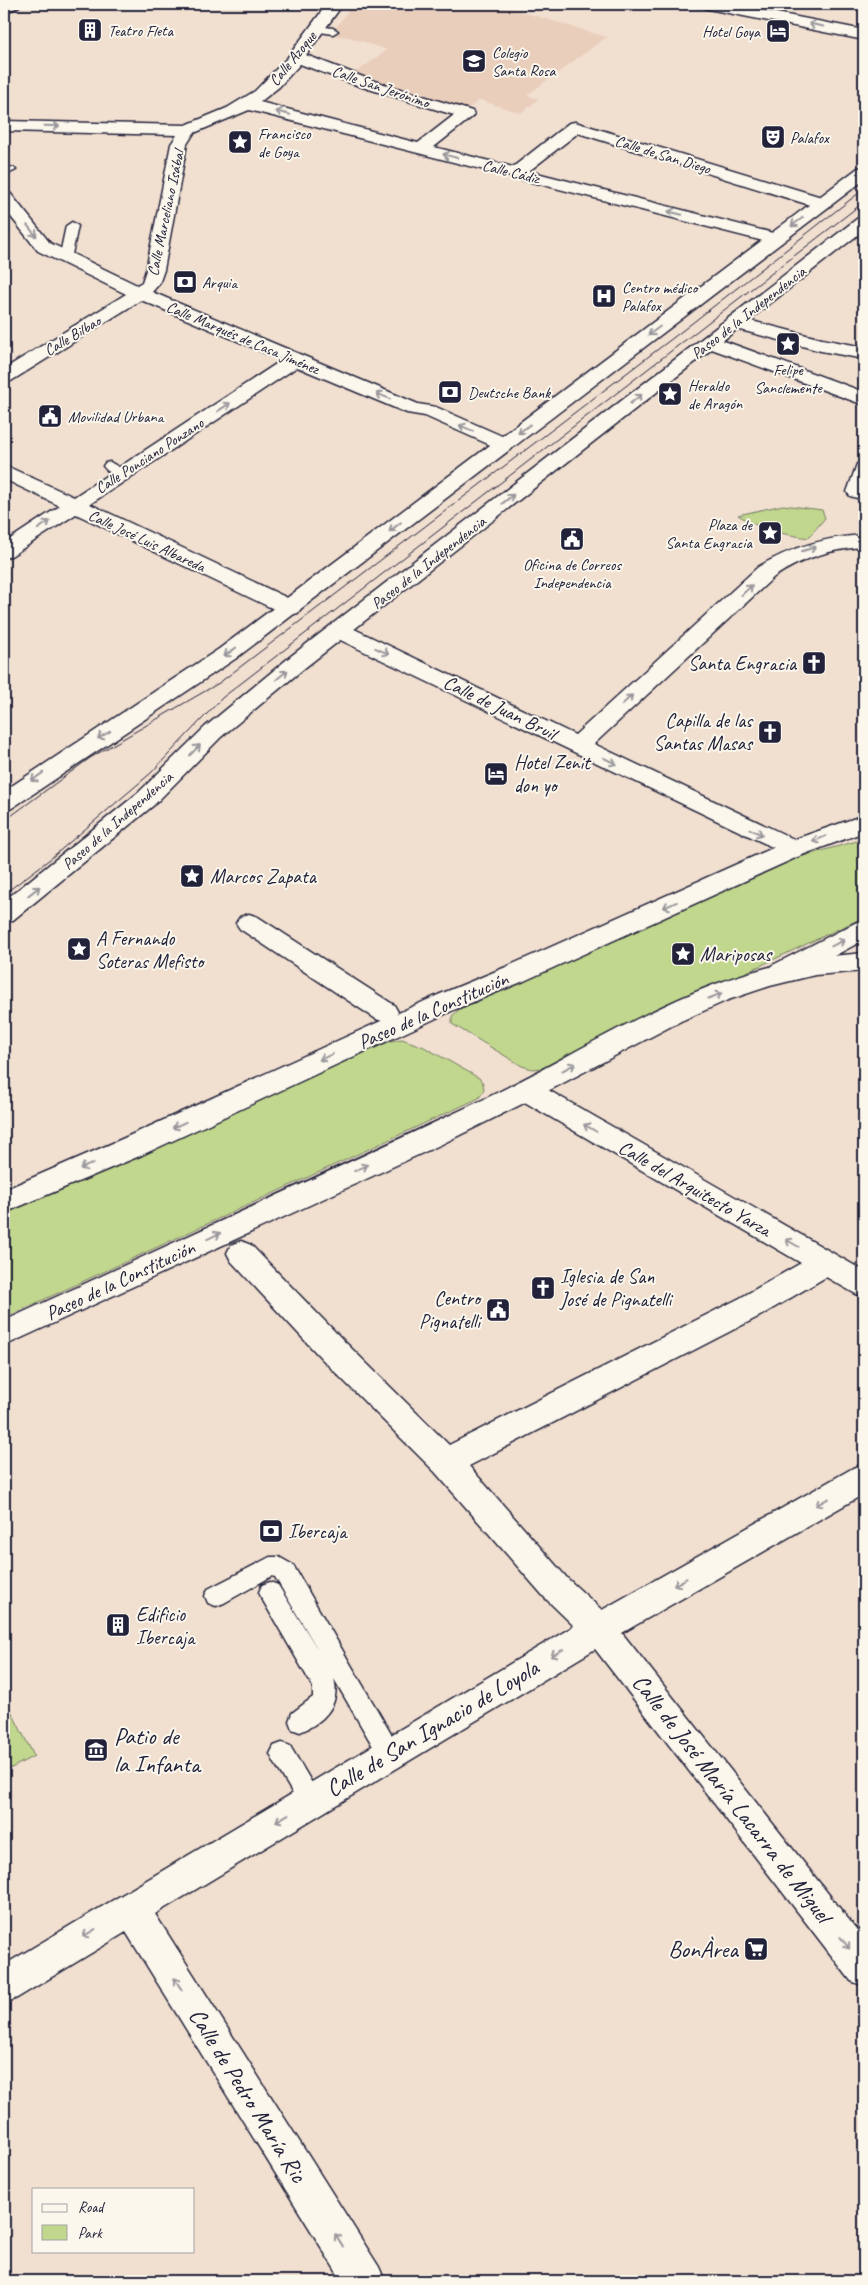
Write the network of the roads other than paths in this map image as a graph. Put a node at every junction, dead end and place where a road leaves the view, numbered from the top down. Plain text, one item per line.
1 (13, 4) edge
2 (335, 4) edge
3 (708, 4) edge
4 (4, 8) edge
5 (317, 29) junction
6 (334, 31) dead end
7 (864, 34) edge
8 (296, 56) junction
9 (246, 104) junction
10 (4, 126) edge
11 (188, 130) junction
12 (422, 148) junction
13 (864, 172) edge
14 (516, 173) junction
15 (4, 197) edge
16 (822, 203) junction
17 (72, 226) dead end
18 (862, 227) edge
19 (775, 238) junction
20 (65, 259) junction
21 (138, 292) junction
22 (736, 322) junction
23 (716, 344) dead end
24 (864, 353) edge
25 (296, 359) junction
26 (4, 377) edge
27 (864, 399) edge
28 (504, 444) junction
29 (864, 468) edge
30 (4, 471) edge
31 (857, 492) dead end
32 (73, 505) junction
33 (864, 541) edge
34 (4, 552) edge
35 (290, 608) junction
36 (340, 631) junction
37 (578, 745) junction
38 (4, 802) edge
39 (864, 823) edge
40 (793, 850) junction
41 (4, 914) edge
42 (249, 923) dead end
43 (864, 929) edge
44 (864, 962) edge
45 (780, 973) junction
46 (385, 1012) dead end
47 (526, 1090) junction
48 (4, 1202) edge
49 (241, 1253) dead end
50 (826, 1263) junction
51 (864, 1285) edge
52 (4, 1334) edge
53 (446, 1462) junction
54 (864, 1478) edge
55 (270, 1592) dead end
56 (216, 1596) dead end
57 (599, 1629) junction
58 (300, 1721) dead end
59 (282, 1754) dead end
60 (390, 1754) junction
61 (310, 1801) junction
62 (131, 1908) junction
63 (864, 1968) edge
64 (4, 1985) edge
65 (365, 2281) edge

1 - 4 street
2 - 5 street, Calle Azoque
7 -> 3 street
5 - 6 lane
5 - 8 street, Calle Azoque
8 - 9 street, Calle Azoque
8 - 12 street, Calle San Jerónimo
9 - 11 street, Calle Azoque
12 -> 9 street, Calle Cádiz
10 -> 11 street
11 - 21 street, Calle Marceliano Isábal
14 -> 12 street, Calle Cádiz
13 - 16 street
14 - 16 street, Calle de San Diego
19 -> 14 street, Calle Cádiz
15 -> 20 street, Calle Marqués de Casa Jiménez
16 -> 19 street
17 - 20 lane
18 - 22 street, Paseo de la Independencia
19 -> 28 street
20 - 21 street, Calle Marqués de Casa Jiménez
21 - 25 street, Calle Marqués de Casa Jiménez
21 - 26 street, Calle Bilbao
22 - 24 street
36 -> 22 street, Paseo de la Independencia
23 - 27 street
28 -> 25 street, Calle Marqués de Casa Jiménez
32 -> 25 street, Calle Ponciano Ponzano
28 -> 35 street
29 - 31 street
30 - 32 street, Calle José Luis Albareda
34 -> 32 street, Calle Ponciano Ponzano
32 - 35 street, Calle José Luis Albareda
37 -> 33 street
35 -> 38 street
36 -> 37 street, Calle de Juan Bruil
41 -> 36 street, Paseo de la Independencia
37 -> 40 street, Calle de Juan Bruil
39 -> 40 street, Paseo de la Constitución
40 -> 48 street, Paseo de la Constitución
42 - 46 street
45 -> 43 street, Paseo de la Constitución
44 - 45 street, Paseo de la Constitución
47 -> 45 street, Paseo de la Constitución
50 -> 47 street, Calle del Arquitecto Yarza
52 -> 47 street, Paseo de la Constitución
49 - 53 street, Calle de José María Lacarra de Miguel
50 - 51 street, Calle del Arquitecto Yarza
50 - 53 street
53 - 57 street, Calle de José María Lacarra de Miguel
54 -> 57 street, Calle de San Ignacio de Loyola
55 - 58 lane
56 - 60 lane
57 -> 60 street, Calle de San Ignacio de Loyola
57 -> 63 street, Calle de José María Lacarra de Miguel
59 - 61 lane
60 - 61 street, Calle de San Ignacio de Loyola
61 -> 62 street, Calle de San Ignacio de Loyola
62 -> 64 street, Calle de San Ignacio de Loyola
65 -> 62 street, Calle de Pedro María Ric

